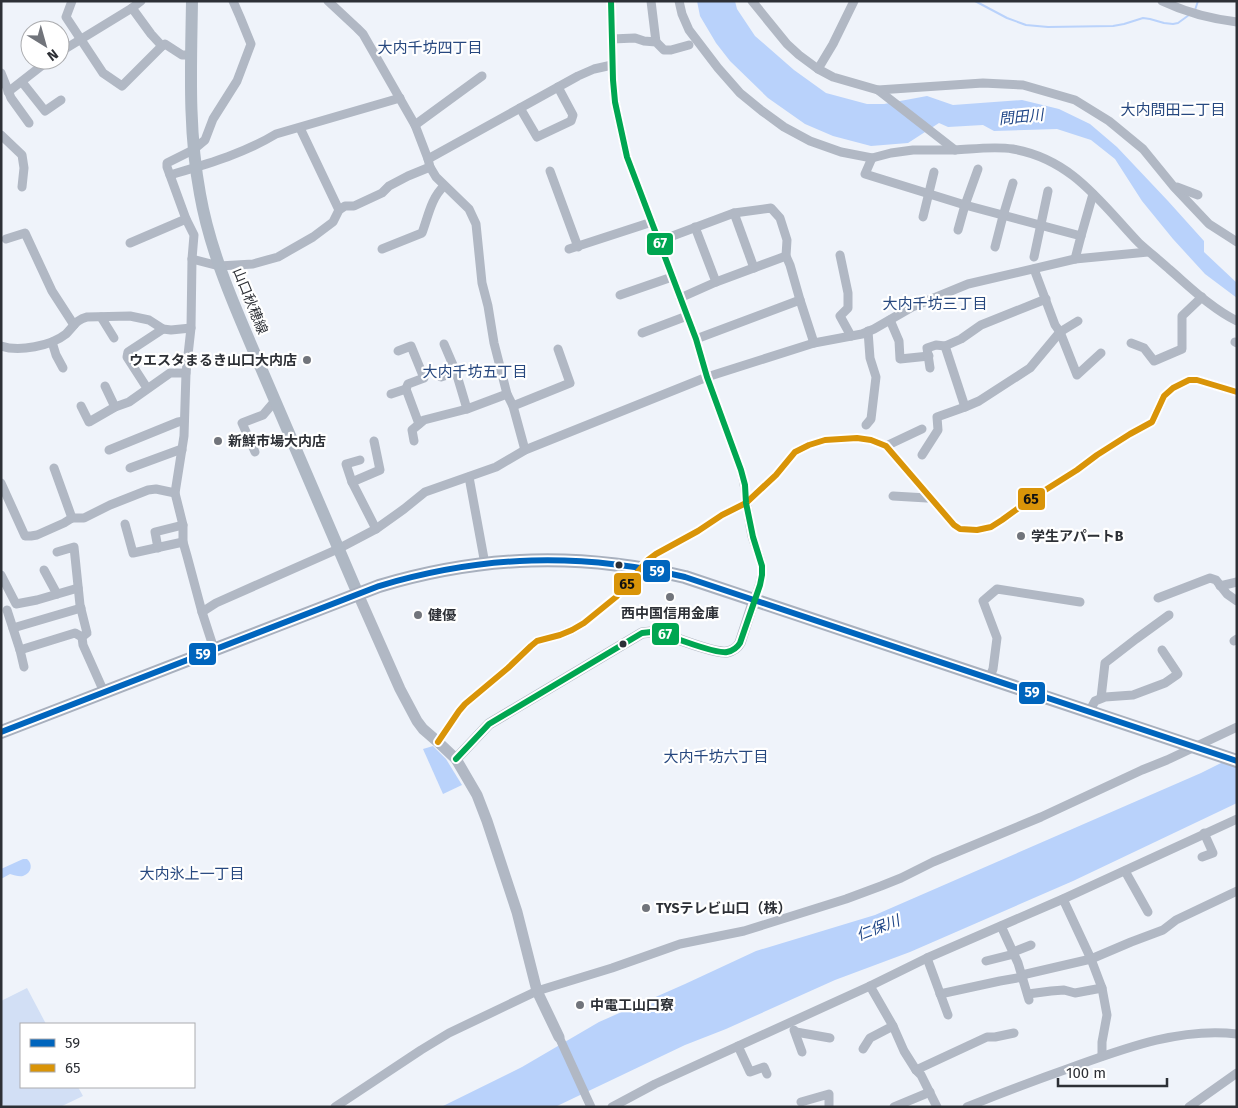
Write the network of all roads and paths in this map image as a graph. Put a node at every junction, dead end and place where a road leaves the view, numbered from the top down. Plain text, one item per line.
1 (72, 1) edge
2 (141, 1) edge
3 (192, 1) edge
4 (233, 1) edge
5 (328, 1) edge
6 (611, 1) edge
7 (651, 1) edge
8 (679, 1) edge
9 (752, 1) edge
10 (854, 1) edge
11 (1162, 1) edge
12 (132, 8) junction
13 (1237, 22) edge
14 (81, 39) junction
15 (612, 39) junction
16 (656, 42) junction
17 (688, 45) dead end
18 (70, 46) edge
19 (162, 46) junction
20 (191, 55) junction
21 (612, 65) junction
22 (818, 69) junction
23 (37, 70) edge
24 (1, 73) edge
25 (482, 76) dead end
26 (22, 82) junction
27 (558, 88) junction
28 (8, 92) junction
29 (880, 92) junction
30 (400, 98) junction
31 (61, 100) dead end
32 (520, 108) junction
33 (29, 123) dead end
34 (415, 125) junction
35 (300, 128) junction
36 (1, 135) edge
37 (952, 148) junction
38 (193, 150) junction
39 (872, 158) junction
40 (429, 163) junction
41 (195, 168) junction
42 (978, 168) dead end
43 (550, 170) dead end
44 (934, 172) dead end
45 (170, 175) junction
46 (1013, 182) dead end
47 (444, 186) junction
48 (22, 187) dead end
49 (1174, 187) junction
50 (1048, 191) dead end
51 (928, 194) junction
52 (1093, 194) junction
53 (1198, 195) dead end
54 (965, 205) junction
55 (339, 210) junction
56 (734, 213) junction
57 (1003, 216) junction
58 (923, 217) dead end
59 (186, 219) junction
60 (652, 222) junction
61 (1040, 225) junction
62 (695, 227) junction
63 (958, 230) dead end
64 (1081, 236) junction
65 (6, 239) dead end
66 (659, 241) junction
67 (130, 242) dead end
68 (1237, 242) edge
69 (995, 246) dead end
70 (382, 249) dead end
71 (1148, 252) junction
72 (840, 255) dead end
73 (786, 256) junction
74 (1034, 257) dead end
75 (192, 259) junction
76 (1075, 260) junction
77 (219, 266) junction
78 (754, 268) junction
79 (1034, 269) junction
80 (672, 277) junction
81 (716, 282) junction
82 (620, 295) dead end
83 (1202, 297) junction
84 (680, 298) junction
85 (1046, 299) junction
86 (800, 300) junction
87 (687, 316) junction
88 (101, 317) junction
89 (890, 320) junction
90 (1078, 321) dead end
91 (1237, 321) edge
92 (74, 325) junction
93 (190, 328) junction
94 (163, 329) junction
95 (868, 331) junction
96 (1060, 332) junction
97 (642, 333) dead end
98 (851, 336) junction
99 (114, 338) dead end
100 (696, 339) junction
101 (52, 342) junction
102 (1131, 342) dead end
103 (814, 343) junction
104 (444, 344) dead end
105 (1, 346) edge
106 (945, 346) junction
107 (558, 349) dead end
108 (398, 351) dead end
109 (1101, 353) dead end
110 (929, 356) junction
111 (63, 368) dead end
112 (930, 368) dead end
113 (456, 372) junction
114 (186, 373) junction
115 (441, 377) dead end
116 (707, 377) junction
117 (105, 386) dead end
118 (147, 388) junction
119 (406, 389) junction
120 (1237, 392) edge
121 (391, 394) dead end
122 (507, 394) junction
123 (275, 401) junction
124 (81, 406) dead end
125 (513, 406) junction
126 (115, 407) junction
127 (965, 407) junction
128 (467, 409) junction
129 (184, 421) junction
130 (419, 424) junction
131 (866, 425) dead end
132 (922, 429) dead end
133 (374, 441) dead end
134 (414, 441) dead end
135 (886, 446) junction
136 (109, 450) dead end
137 (182, 450) junction
138 (525, 450) junction
139 (255, 452) dead end
140 (922, 456) dead end
141 (360, 460) dead end
142 (54, 468) dead end
143 (130, 468) dead end
144 (469, 477) junction
145 (352, 482) junction
146 (1, 483) edge
147 (175, 493) junction
148 (893, 496) dead end
149 (930, 497) junction
150 (746, 503) junction
151 (72, 518) junction
152 (125, 524) dead end
153 (183, 525) junction
154 (376, 529) junction
155 (183, 542) junction
156 (158, 548) junction
157 (338, 548) junction
158 (57, 552) dead end
159 (485, 564) junction
160 (641, 567) junction
161 (44, 570) dead end
162 (1, 575) edge
163 (1237, 582) edge
164 (1220, 586) junction
165 (78, 588) junction
166 (56, 594) junction
167 (358, 594) junction
168 (1158, 598) dead end
169 (754, 600) junction
170 (1237, 601) edge
171 (1080, 602) dead end
172 (81, 608) junction
173 (7, 610) dead end
174 (202, 612) junction
175 (1169, 615) dead end
176 (13, 628) junction
177 (82, 637) junction
178 (214, 649) junction
179 (20, 650) junction
180 (1162, 650) dead end
181 (24, 667) dead end
182 (990, 679) junction
183 (104, 692) junction
184 (1101, 698) junction
185 (1089, 712) junction
186 (1237, 727) edge
187 (1, 732) edge
188 (438, 742) junction
189 (1196, 748) junction
190 (456, 760) junction
191 (1237, 762) edge
192 (1237, 819) edge
193 (1204, 834) junction
194 (1202, 857) dead end
195 (1124, 871) junction
196 (1237, 891) edge
197 (1063, 899) junction
198 (1148, 912) dead end
199 (1001, 926) junction
200 (1030, 945) dead end
201 (1013, 953) junction
202 (927, 958) junction
203 (1091, 959) junction
204 (986, 961) dead end
205 (1023, 976) junction
206 (870, 986) junction
207 (1102, 988) junction
208 (537, 991) junction
209 (940, 994) junction
210 (948, 1015) dead end
211 (791, 1022) junction
212 (893, 1026) junction
213 (796, 1032) junction
214 (1014, 1033) dead end
215 (1237, 1034) edge
216 (559, 1037) joint
217 (830, 1038) dead end
218 (738, 1046) junction
219 (863, 1049) dead end
220 (802, 1052) dead end
221 (1102, 1056) junction
222 (916, 1070) junction
223 (1237, 1073) edge
224 (767, 1074) dead end
225 (930, 1092) junction
226 (801, 1102) dead end
227 (335, 1107) edge
228 (591, 1107) edge
229 (612, 1107) edge
230 (829, 1107) edge
231 (894, 1107) edge
232 (937, 1107) edge
233 (967, 1107) edge
234 (1189, 1107) edge

1 - 14 street
2 - 12 street
3 - 20 main road, 山口秋穂線
4 - 38 street
5 - 30 street
6 - 15 street
7 - 16 street
8 - 39 street
9 - 22 street
10 - 22 street
11 - 13 street
12 - 14 street
12 - 19 street
14 - 18 street
14 - 19 street
15 - 16 street
15 - 21 street
16 - 17 street
19 - 20 street
20 - 38 main road, 山口秋穂線
21 - 27 street
21 - 60 street
22 - 29 street
23 - 26 street
24 - 28 street
25 - 34 street
26 - 28 street
26 - 31 street
27 - 32 street
27 - 32 street
28 - 33 street
29 - 37 street
29 - 49 street
30 - 34 street
30 - 35 street
32 - 40 street
34 - 40 street
35 - 41 street
35 - 55 street
36 - 48 street
37 - 39 street
37 - 52 street
38 - 41 main road, 山口秋穂線
38 - 45 street
39 - 51 street
40 - 47 street
40 - 55 street
41 - 45 street
41 - 77 main road, 山口秋穂線
42 - 54 street
43 - 60 street
44 - 51 street
45 - 59 street
46 - 57 street
47 - 70 street
47 - 122 street
49 - 53 street
49 - 68 street
50 - 61 street
51 - 54 street
51 - 58 street
52 - 64 street
52 - 71 street
54 - 57 street
54 - 63 street
55 - 77 street
56 - 62 street
56 - 73 street
56 - 78 street
57 - 61 street
57 - 69 street
59 - 67 street
59 - 75 street
60 - 66 street
61 - 64 street
61 - 74 street
62 - 66 street
62 - 81 street
64 - 76 street
65 - 92 street
66 - 80 street
71 - 76 street
71 - 83 street
72 - 98 street
73 - 78 street
73 - 86 street
75 - 77 street
75 - 93 street
76 - 79 street
77 - 123 main road, 山口秋穂線
78 - 81 street
79 - 85 street
79 - 89 street
80 - 82 street
80 - 84 street
81 - 84 street
83 - 91 street
83 - 102 street
84 - 87 street
85 - 96 street
85 - 106 street
86 - 100 street
86 - 103 street
87 - 97 street
87 - 100 street
88 - 92 street
88 - 94 street
88 - 99 street
89 - 95 street
89 - 110 street
90 - 96 street
92 - 101 street
93 - 94 street
93 - 114 street
94 - 118 street
95 - 98 street
95 - 131 street
96 - 109 street
96 - 127 street
98 - 103 street
100 - 116 street
101 - 105 street
101 - 111 street
103 - 116 street
104 - 113 street
106 - 110 street
106 - 127 street
107 - 125 street
108 - 119 street
110 - 112 street
113 - 115 street
113 - 128 street
114 - 118 street
114 - 129 street
116 - 138 street
116 - 150 street
117 - 126 street
118 - 126 street
119 - 121 street
119 - 130 street
120 - 149 street
122 - 125 street
122 - 128 street
123 - 139 street
123 - 157 main road, 山口秋穂線
124 - 126 street
125 - 138 street
127 - 140 street
128 - 130 street
129 - 136 street
129 - 137 street
130 - 134 street
132 - 135 street
133 - 145 street
135 - 149 street
135 - 150 street
137 - 143 street
137 - 147 street
138 - 144 street
141 - 145 street
142 - 151 street
144 - 154 street
144 - 159 street
145 - 154 street
146 - 151 street
147 - 151 street
147 - 153 street
148 - 149 street
150 - 160 street
150 - 169 street
152 - 156 street
153 - 155 street
153 - 156 street
154 - 157 street
155 - 156 street
155 - 174 street
157 - 167 main road, 山口秋穂線
157 - 174 street
158 - 165 street
159 - 160 main road
159 - 167 main road
160 - 169 main road
160 - 188 street
161 - 166 street
162 - 166 street
163 - 164 street
164 - 168 street
164 - 170 street
165 - 166 street
165 - 172 street
167 - 178 main road
167 - 188 street
169 - 182 main road
169 - 190 street
171 - 182 street
172 - 176 street
172 - 177 street
173 - 176 street
174 - 178 street
175 - 184 street
176 - 179 street
177 - 179 street
177 - 183 street
178 - 183 main road
179 - 181 street
180 - 184 street
182 - 185 main road
183 - 187 main road
184 - 185 street
185 - 189 main road
186 - 189 street
188 - 190 street
189 - 191 main road
189 - 208 street
190 - 208 street
192 - 193 street
193 - 194 street
193 - 195 street
195 - 197 street
195 - 198 street
196 - 203 street
197 - 199 street
197 - 203 street
199 - 201 street
199 - 202 street
200 - 201 street
201 - 204 street
201 - 205 street
202 - 206 street
202 - 209 street
203 - 205 street
203 - 207 street
205 - 207 street
205 - 209 street
206 - 211 street
206 - 212 street
207 - 221 street
208 - 216 street
208 - 227 street
209 - 210 street
211 - 213 street
211 - 218 street
212 - 219 street
212 - 222 street
213 - 217 street
213 - 220 street
214 - 222 street
215 - 221 street
216 - 228 street
218 - 224 street
218 - 229 street
221 - 233 street
222 - 225 street
223 - 234 street
225 - 231 street
225 - 232 street
226 - 230 street

